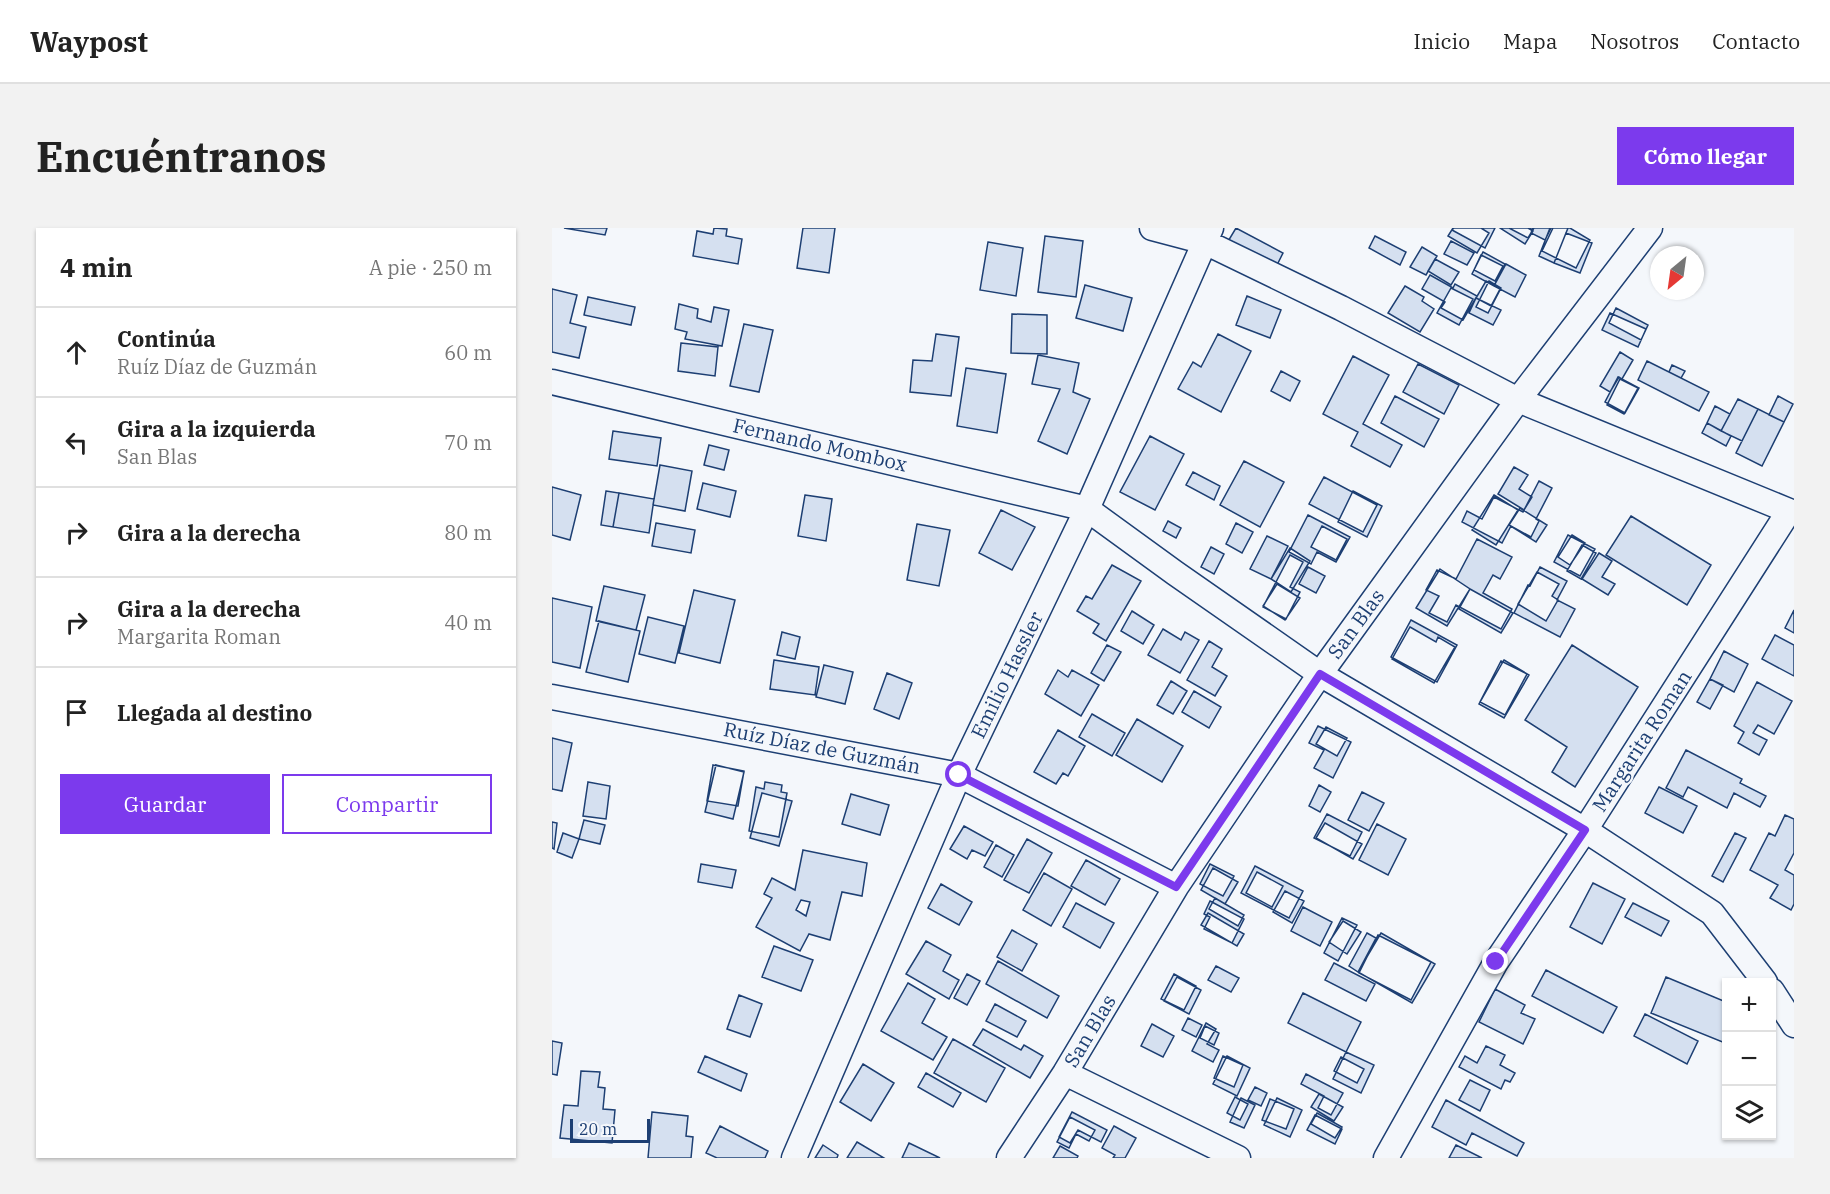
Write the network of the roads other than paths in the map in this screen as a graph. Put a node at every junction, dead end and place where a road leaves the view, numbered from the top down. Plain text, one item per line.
1 (1152, 228) edge
2 (1650, 228) edge
3 (1208, 235) edge
4 (552, 382) edge
5 (1518, 400) junction
6 (1087, 509) junction
7 (1791, 512) edge
8 (1320, 674) junction
9 (552, 697) edge
10 (959, 775) junction
11 (1585, 830) junction
12 (1176, 887) junction
13 (1762, 978) edge
14 (1776, 997) edge
15 (1794, 1024) edge
16 (1065, 1073) junction
17 (794, 1158) edge
18 (1009, 1158) edge
19 (1238, 1158) edge
20 (1386, 1158) edge

1 - 3 street
2 - 5 street, San Blas
3 - 5 street
3 - 6 street, Emilio Hassler
4 - 6 street, Fernando Mombox
5 - 7 street
5 - 8 street, San Blas
6 - 8 street
6 - 10 street, Emilio Hassler
7 - 11 street, Margarita Roman
8 - 11 street
8 - 12 street, San Blas
9 - 10 street, Ruíz Díaz de Guzmán
10 - 12 street, Ruíz Díaz de Guzmán
10 - 17 street, Emilio Hassler
11 - 13 street
11 - 20 street, Margarita Roman
12 - 16 street, San Blas
14 - 15 street
16 - 18 street, San Blas
16 - 19 street

